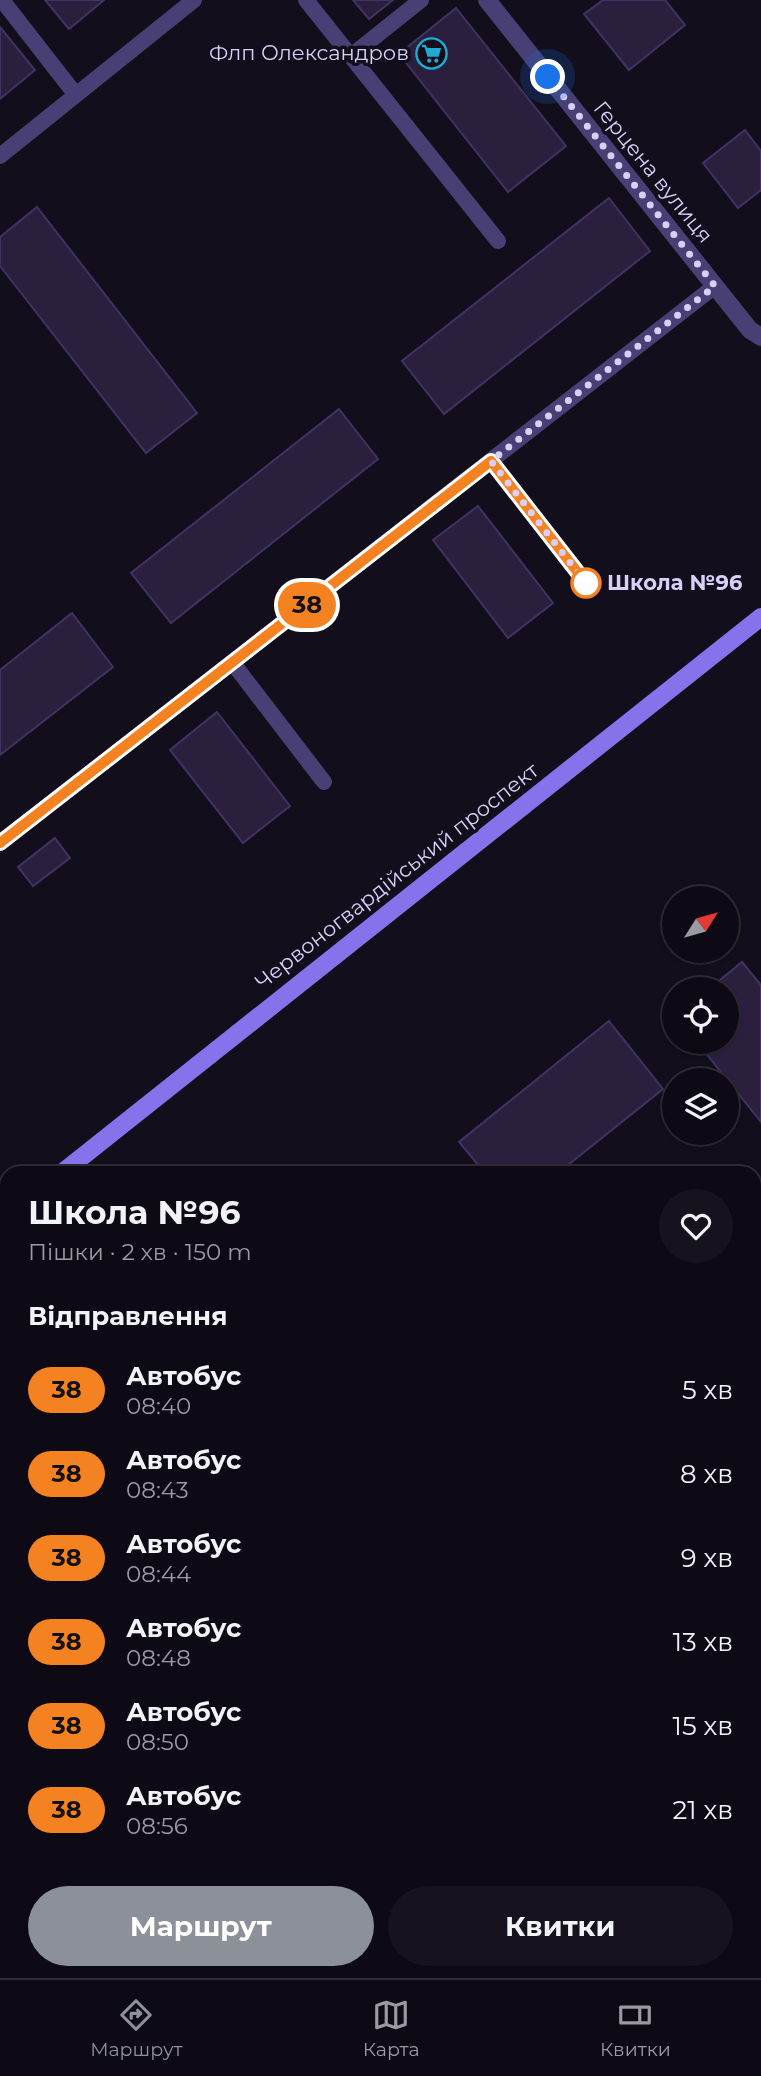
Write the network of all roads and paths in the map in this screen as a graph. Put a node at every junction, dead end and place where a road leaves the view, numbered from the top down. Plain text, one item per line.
1 (2, 0) edge
2 (194, 0) edge
3 (306, 0) edge
4 (421, 0) edge
5 (487, 0) edge
6 (351, 56) junction
7 (76, 95) junction
8 (0, 156) edge
9 (498, 241) dead end
10 (715, 286) junction
11 (761, 337) edge
12 (491, 461) junction
13 (586, 583) dead end
14 (761, 617) edge
15 (232, 662) junction
16 (324, 782) dead end
17 (0, 843) edge
18 (70, 1166) edge

1 - 7 lane
2 - 7 lane
3 - 6 lane
4 - 6 lane
5 - 10 street, Герцена вулиця
6 - 9 lane
7 - 8 lane
10 - 11 street, Герцена вулиця
10 - 12 lane
12 - 13 lane
12 - 15 lane
14 - 18 main road, Червоногвардійський проспект
15 - 16 lane
15 - 17 lane

